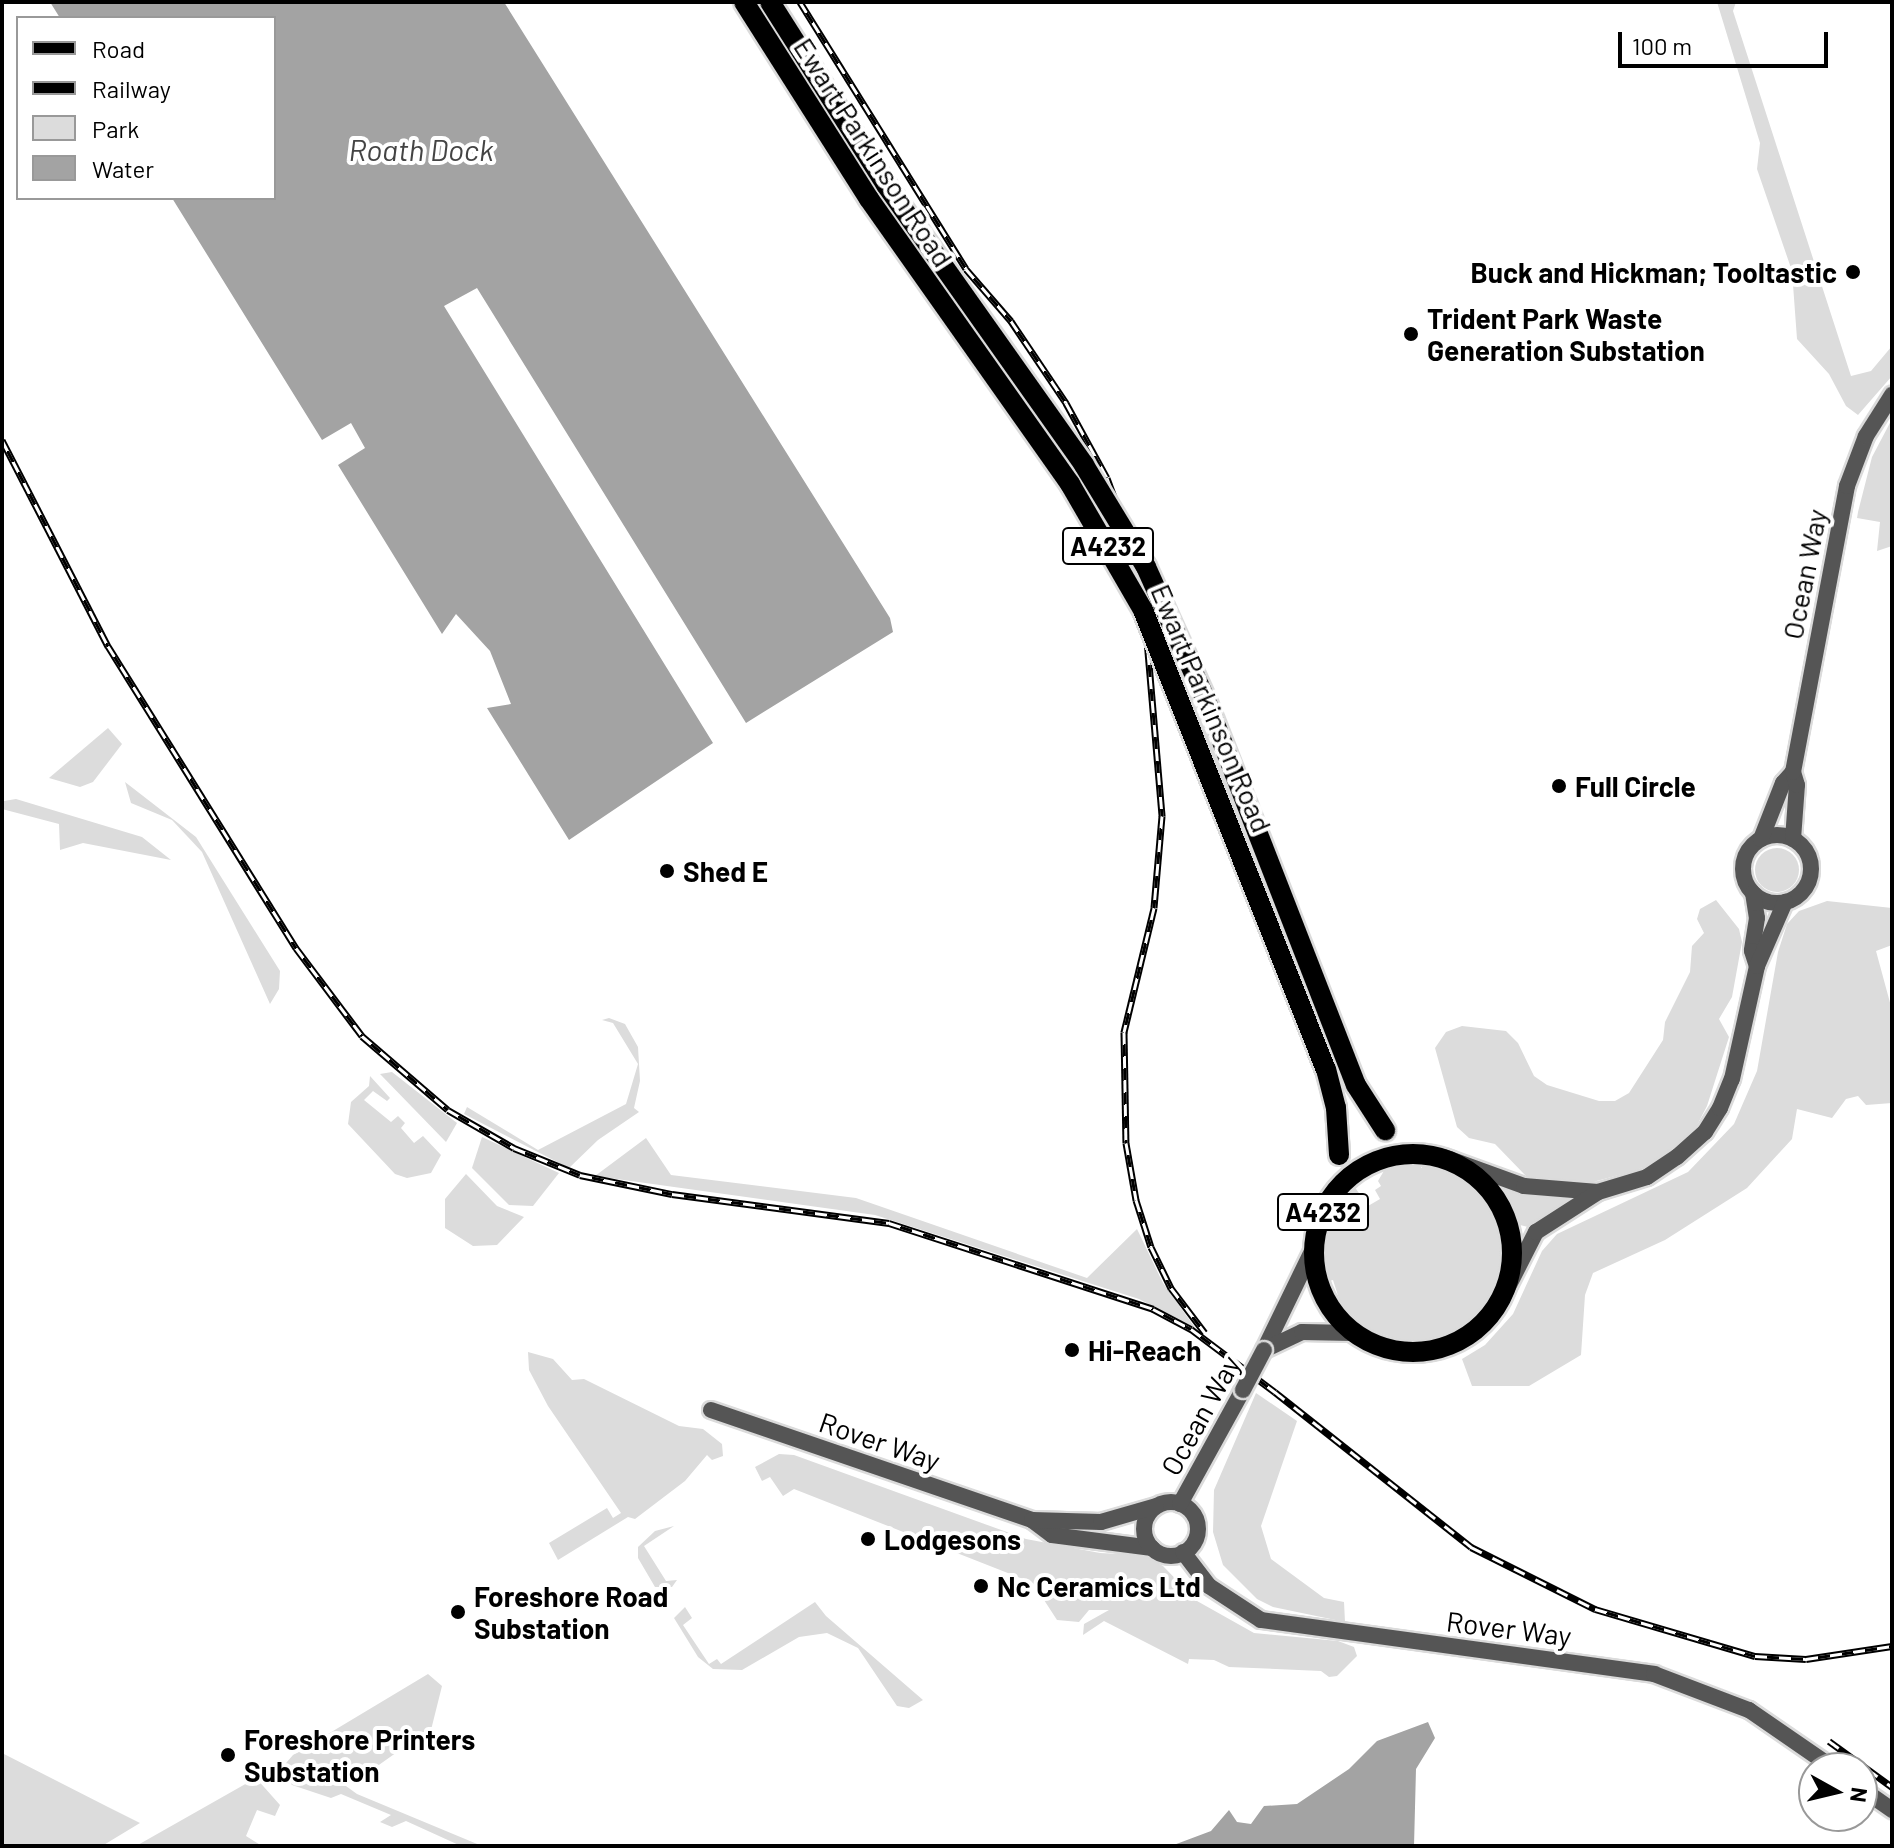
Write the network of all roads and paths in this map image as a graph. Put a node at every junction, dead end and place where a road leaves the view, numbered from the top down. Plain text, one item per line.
1 (744, 2) edge
2 (770, 2) edge
3 (1892, 395) edge
4 (1793, 772) junction
5 (1761, 839) junction
6 (1793, 839) junction
7 (1753, 893) junction
8 (1785, 902) junction
9 (1757, 966) junction
10 (1437, 1155) junction
11 (1598, 1192) junction
12 (1328, 1199) junction
13 (1313, 1249) junction
14 (1504, 1295) junction
15 (1353, 1333) junction
16 (1264, 1350) junction
17 (711, 1410) dead end
18 (1180, 1504) junction
19 (1157, 1506) junction
20 (1032, 1520) junction
21 (1152, 1548) junction
22 (1183, 1552) junction
23 (1810, 1752) edge

1 - 12 main road, Ewart Parkinson Road / A4232, bridge
2 - 10 main road, Ewart Parkinson Road / A4232, bridge
3 - 4 street, Ocean Way
4 - 5 street, Ocean Way
4 - 6 street, Ocean Way
5 - 6 street
5 - 7 street
6 - 8 street
7 - 8 street
7 - 9 street
8 - 9 street
9 - 11 street
10 - 11 street
10 - 12 main road, A4232
10 - 14 main road, A4232
11 - 14 street
12 - 13 main road, A4232
13 - 15 main road, A4232
13 - 16 street, Ocean Way
14 - 15 main road, A4232
15 - 16 street, Ocean Way
16 - 18 street, Ocean Way, bridge
17 - 20 street, Rover Way
18 - 19 street
18 - 22 street
19 - 20 street, Rover Way
19 - 21 street
20 - 21 street, Rover Way
21 - 22 street
22 - 23 street, Rover Way

